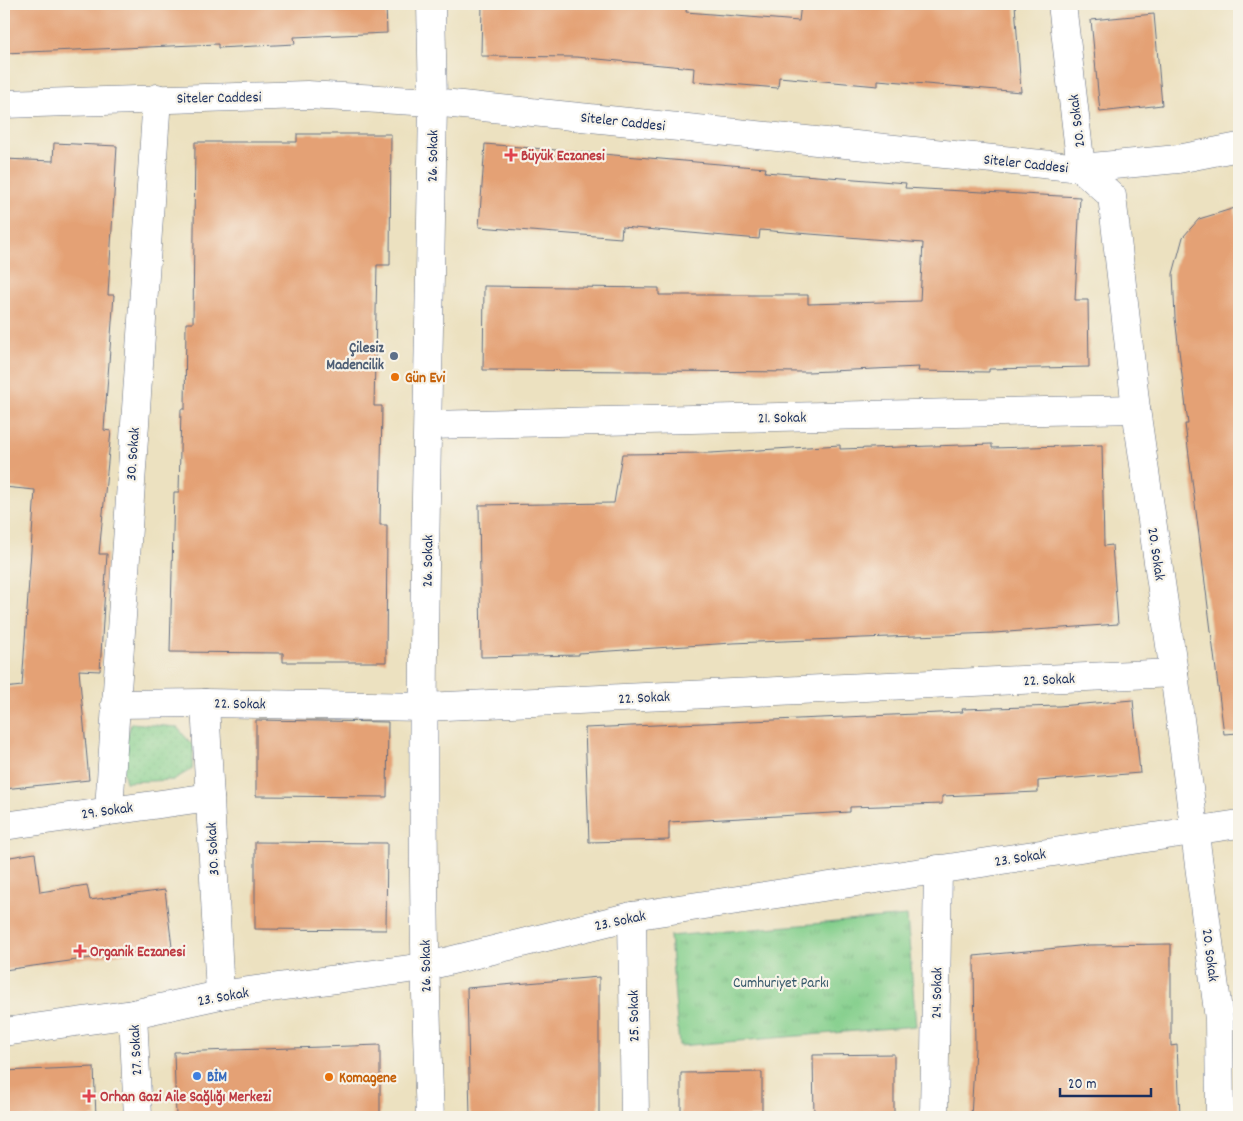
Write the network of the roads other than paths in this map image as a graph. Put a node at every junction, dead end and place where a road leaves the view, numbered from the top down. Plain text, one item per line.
1 (431, 4) edge
2 (1062, 4) edge
3 (157, 98) junction
4 (433, 102) junction
5 (4, 104) edge
6 (1239, 146) edge
7 (1081, 168) junction
8 (1136, 408) junction
9 (428, 425) junction
10 (1174, 673) junction
11 (205, 703) junction
12 (115, 704) junction
13 (424, 706) junction
14 (210, 797) junction
15 (108, 809) junction
16 (1239, 824) edge
17 (4, 826) edge
18 (1195, 831) junction
19 (938, 869) junction
20 (632, 916) junction
21 (424, 967) junction
22 (220, 995) junction
23 (134, 1014) junction
24 (4, 1032) edge
25 (138, 1117) edge
26 (430, 1117) edge
27 (635, 1117) edge
28 (934, 1117) edge
29 (1220, 1117) edge

1 - 4 street, 26. Sokak
2 - 7 street, 20. Sokak
3 - 4 street, Siteler Caddesi
3 - 5 street, Siteler Caddesi
3 - 12 street, 30. Sokak
4 - 7 street, Siteler Caddesi
4 - 9 street, 26. Sokak
6 - 7 street, Siteler Caddesi
7 - 8 street, 20. Sokak
8 - 9 street, 21. Sokak
8 - 10 street, 20. Sokak
9 - 13 street, 26. Sokak
10 - 13 street, 22. Sokak
10 - 18 street, 20. Sokak
11 - 12 street, 22. Sokak
11 - 13 street, 22. Sokak
11 - 14 street, 30. Sokak
12 - 15 street, 30. Sokak
13 - 21 street, 26. Sokak
14 - 15 street, 29. Sokak
14 - 22 street, 30. Sokak
15 - 17 street, 29. Sokak
16 - 18 street, 23. Sokak
18 - 19 street, 23. Sokak
18 - 29 street, 20. Sokak
19 - 20 street, 23. Sokak
19 - 28 street, 24. Sokak
20 - 21 street, 23. Sokak
20 - 27 street, 25. Sokak
21 - 22 street, 23. Sokak
21 - 26 street, 26. Sokak
22 - 23 street, 23. Sokak
23 - 24 street, 23. Sokak
23 - 25 street, 27. Sokak

